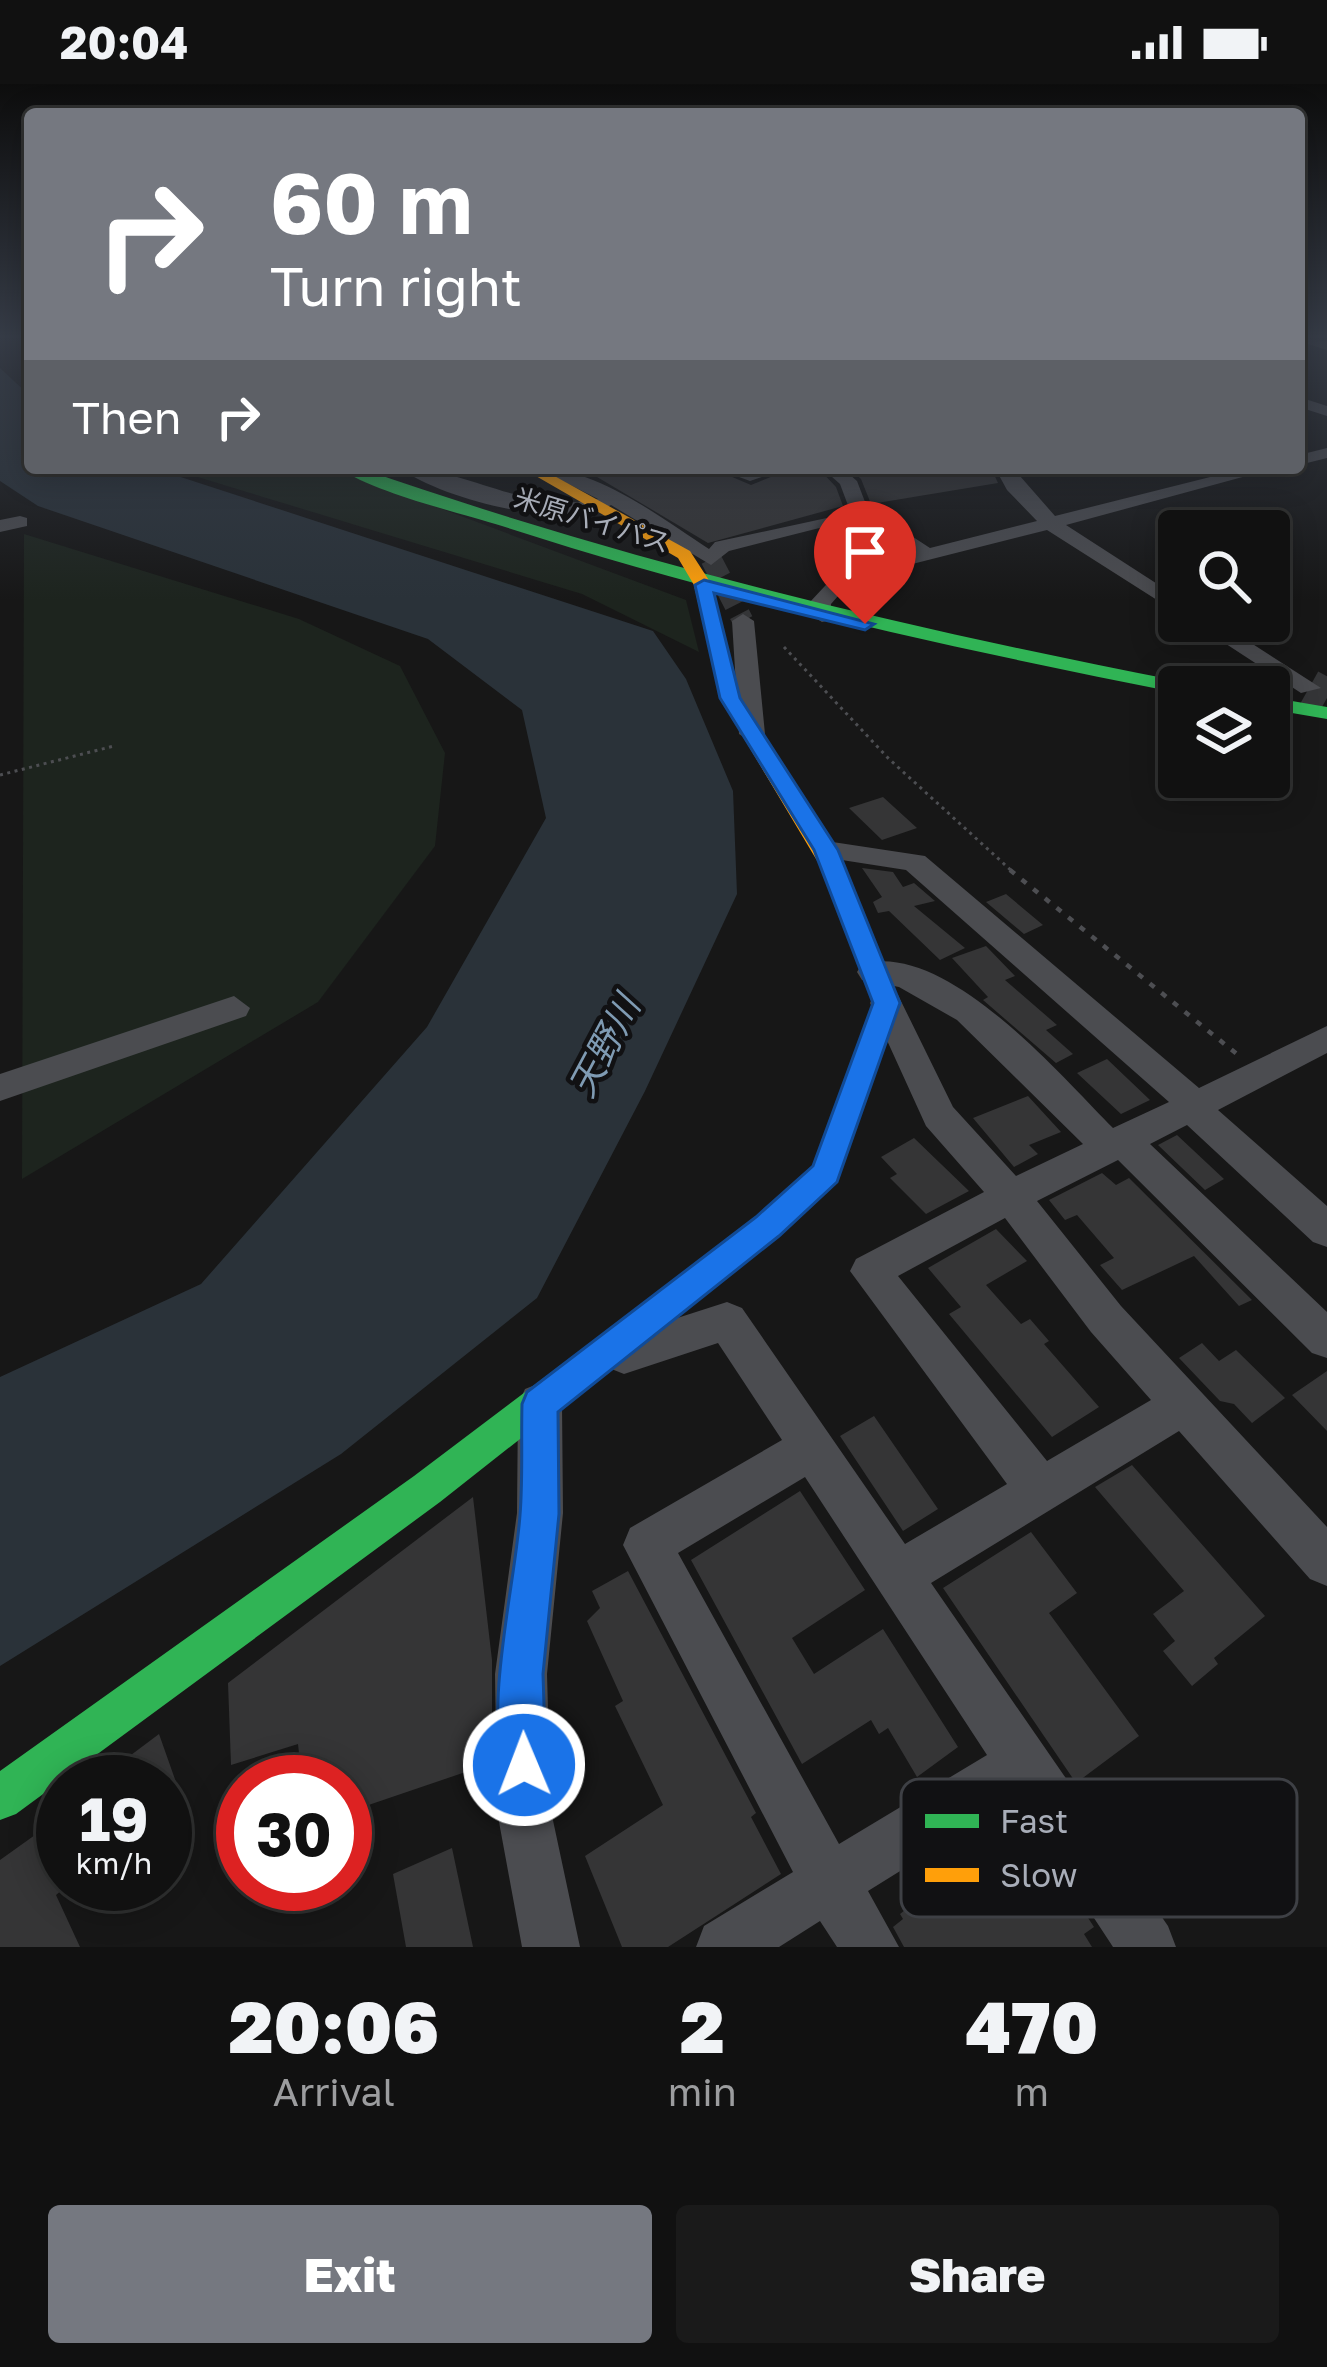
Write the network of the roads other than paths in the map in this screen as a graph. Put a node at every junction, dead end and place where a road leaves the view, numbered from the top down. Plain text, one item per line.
1 (376, 474) edge
2 (541, 474) edge
3 (559, 474) edge
4 (839, 474) edge
5 (1243, 474) edge
6 (1000, 476) edge
7 (411, 481) edge
8 (602, 504) junction
9 (859, 510) junction
10 (1053, 522) junction
11 (926, 554) junction
12 (704, 585) junction
13 (1158, 593) edge
14 (822, 615) junction
15 (743, 621) tunnel mouth
16 (1236, 642) edge
17 (1158, 683) edge
18 (1309, 688) tunnel mouth
19 (1290, 706) edge
20 (1327, 712) tunnel mouth
21 (752, 734) junction
22 (826, 850) junction
23 (879, 987) junction
24 (234, 1008) dead end
25 (1327, 1038) edge
26 (0, 1088) edge
27 (1195, 1108) junction
28 (1114, 1143) junction
29 (1009, 1194) junction
30 (1327, 1230) edge
31 (1327, 1339) edge
32 (593, 1364) junction
33 (540, 1404) junction
34 (1184, 1405) junction
35 (813, 1447) junction
36 (1038, 1487) junction
37 (1327, 1562) edge
38 (900, 1574) junction
39 (1025, 1762) junction
40 (997, 1779) edge
41 (1036, 1779) edge
42 (0, 1798) edge
43 (901, 1838) edge
44 (829, 1882) junction
45 (1128, 1917) edge
46 (551, 1947) edge
47 (725, 1947) edge
48 (870, 1947) edge
49 (1148, 1947) edge

1 - 7 main road, 米原バイパス
2 - 8 main road
3 - 9 street
4 - 9 street
5 - 10 street
6 - 10 street
7 - 8 street
7 - 12 main road, 米原バイパス
8 - 12 main road
9 - 11 street
10 - 11 street
10 - 13 street
11 - 14 street
12 - 14 main road, 米原バイパス
12 - 21 main road
14 - 17 main road, 米原バイパス
15 - 21 street
16 - 18 street
19 - 20 main road
21 - 22 main road
22 - 23 main road
22 - 27 street
23 - 28 street
23 - 29 street
23 - 32 main road
24 - 26 street
25 - 27 street
27 - 28 street
27 - 30 street
28 - 29 street
28 - 31 street
29 - 34 street
29 - 36 street
32 - 33 main road
32 - 35 street
33 - 42 main road
33 - 46 street
34 - 36 street
34 - 37 street
35 - 38 street
35 - 44 street
36 - 38 street
38 - 39 street
39 - 40 street
39 - 41 street
43 - 44 street
44 - 47 street
44 - 48 street
45 - 49 street

